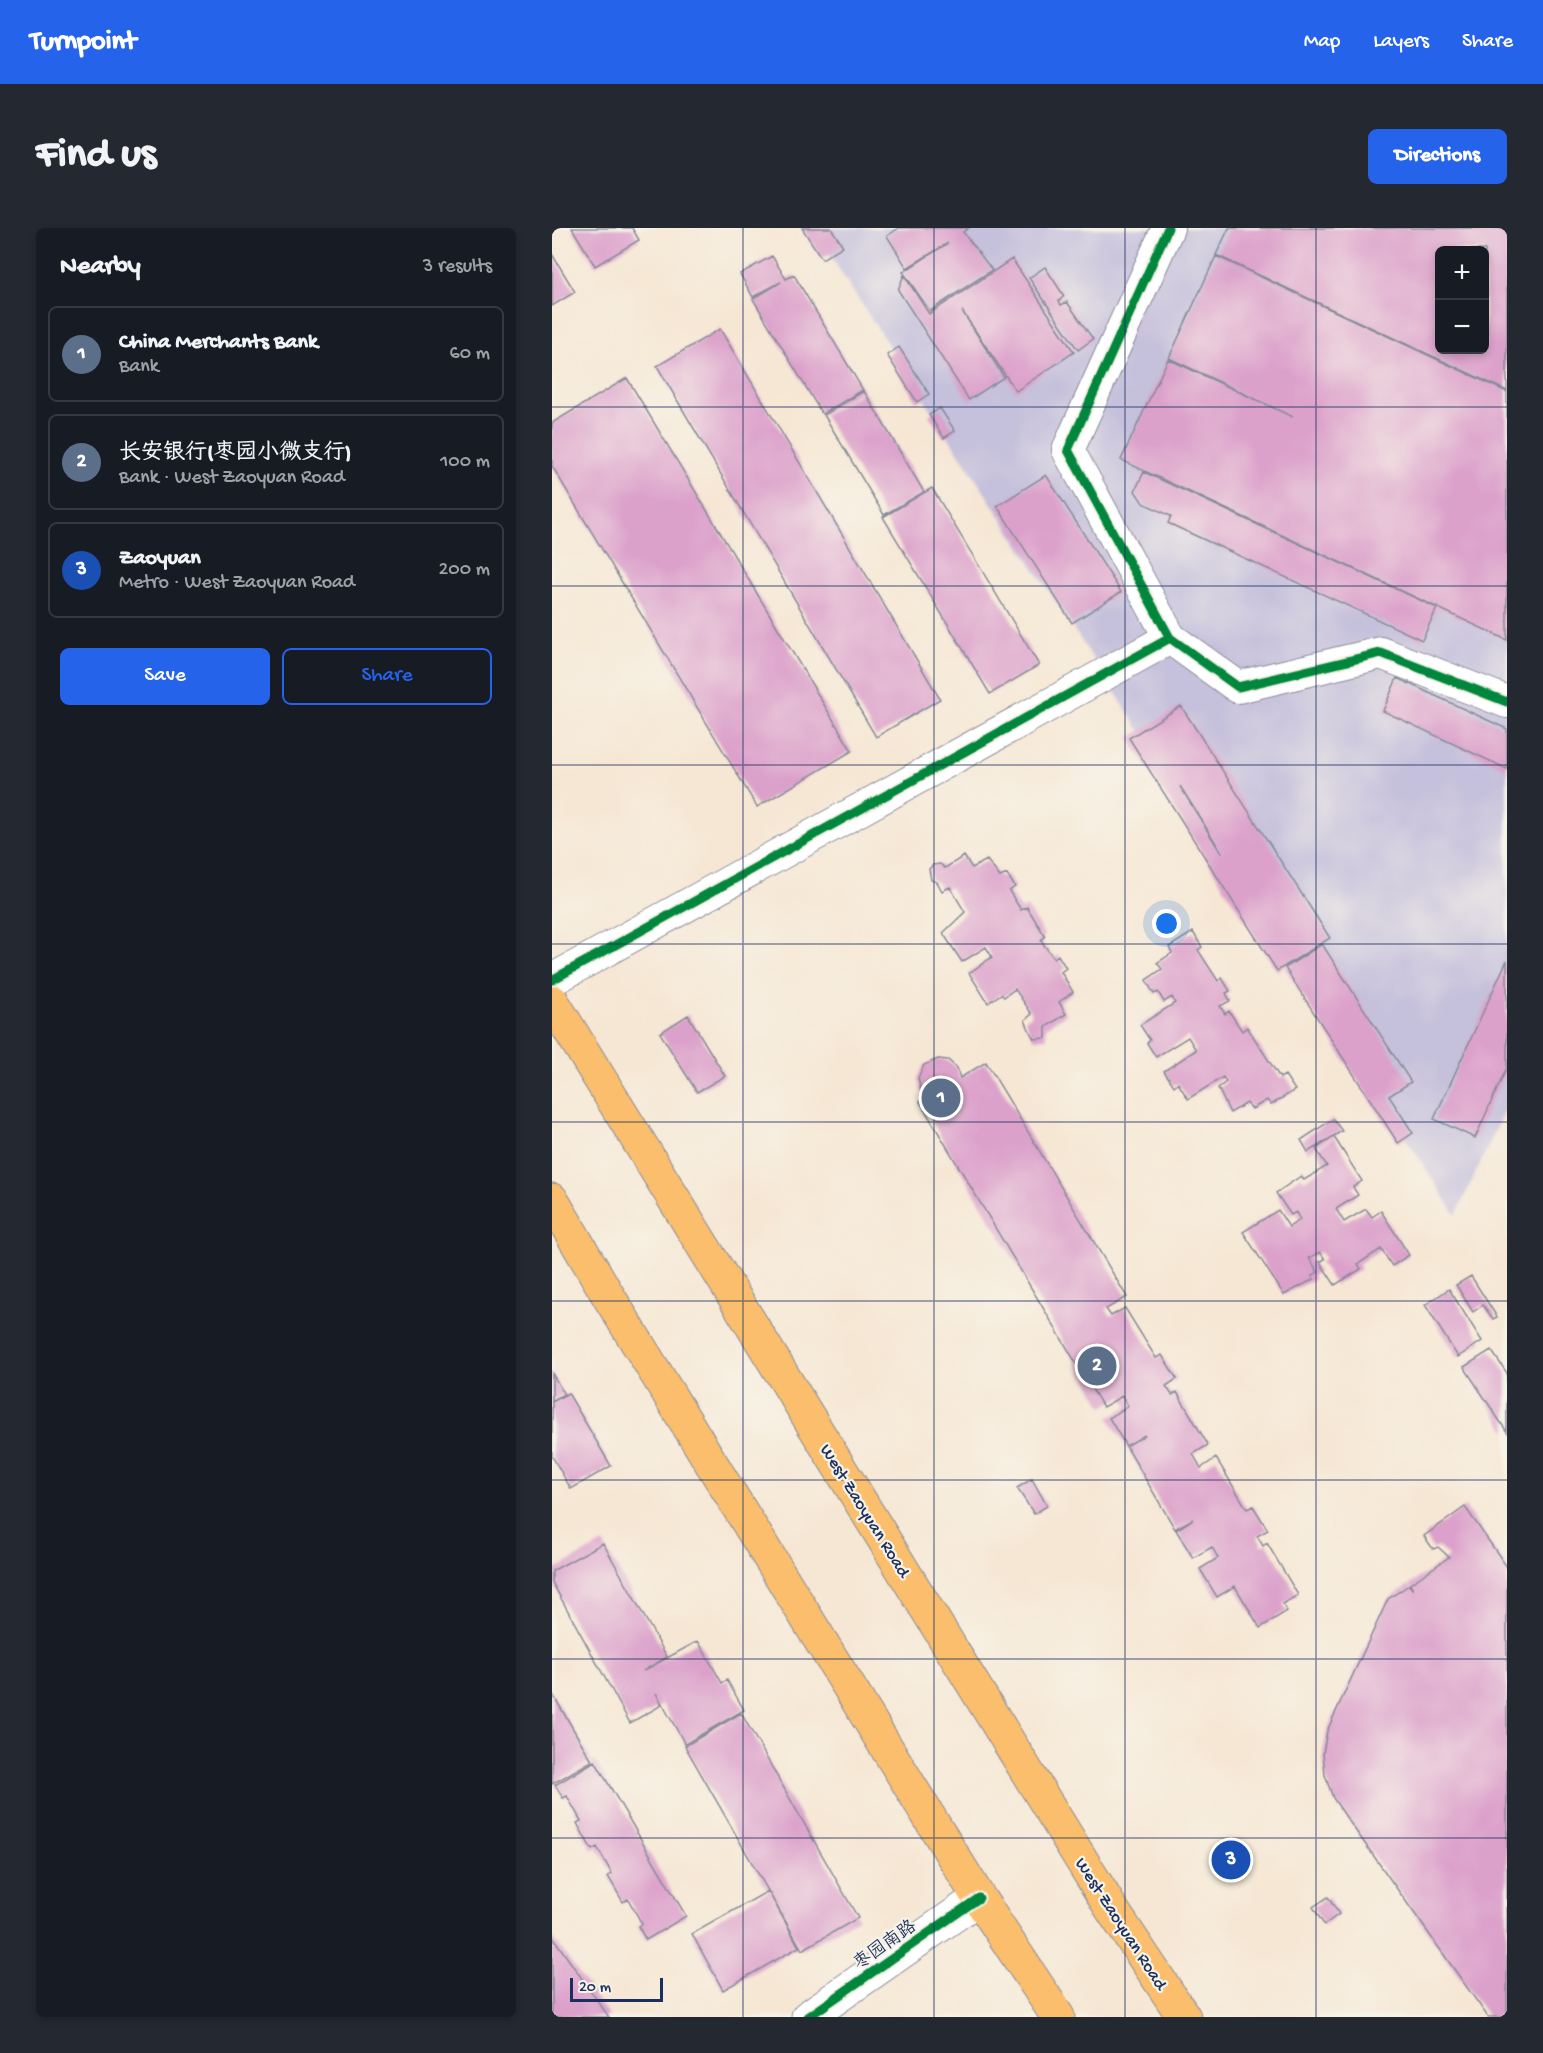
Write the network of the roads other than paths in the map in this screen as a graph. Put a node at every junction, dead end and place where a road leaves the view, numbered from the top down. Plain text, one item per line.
1 (1168, 228) edge
2 (1170, 638) junction
3 (1507, 702) edge
4 (552, 980) edge
5 (552, 1001) edge
6 (552, 1200) edge
7 (979, 1898) junction
8 (808, 2017) edge
9 (1058, 2017) edge
10 (1184, 2017) edge

1 - 2 street
2 - 3 street
2 - 4 street
5 - 10 main road, West Zaoyuan Road
6 - 7 main road
7 - 8 street, 枣园南路
7 - 9 main road

